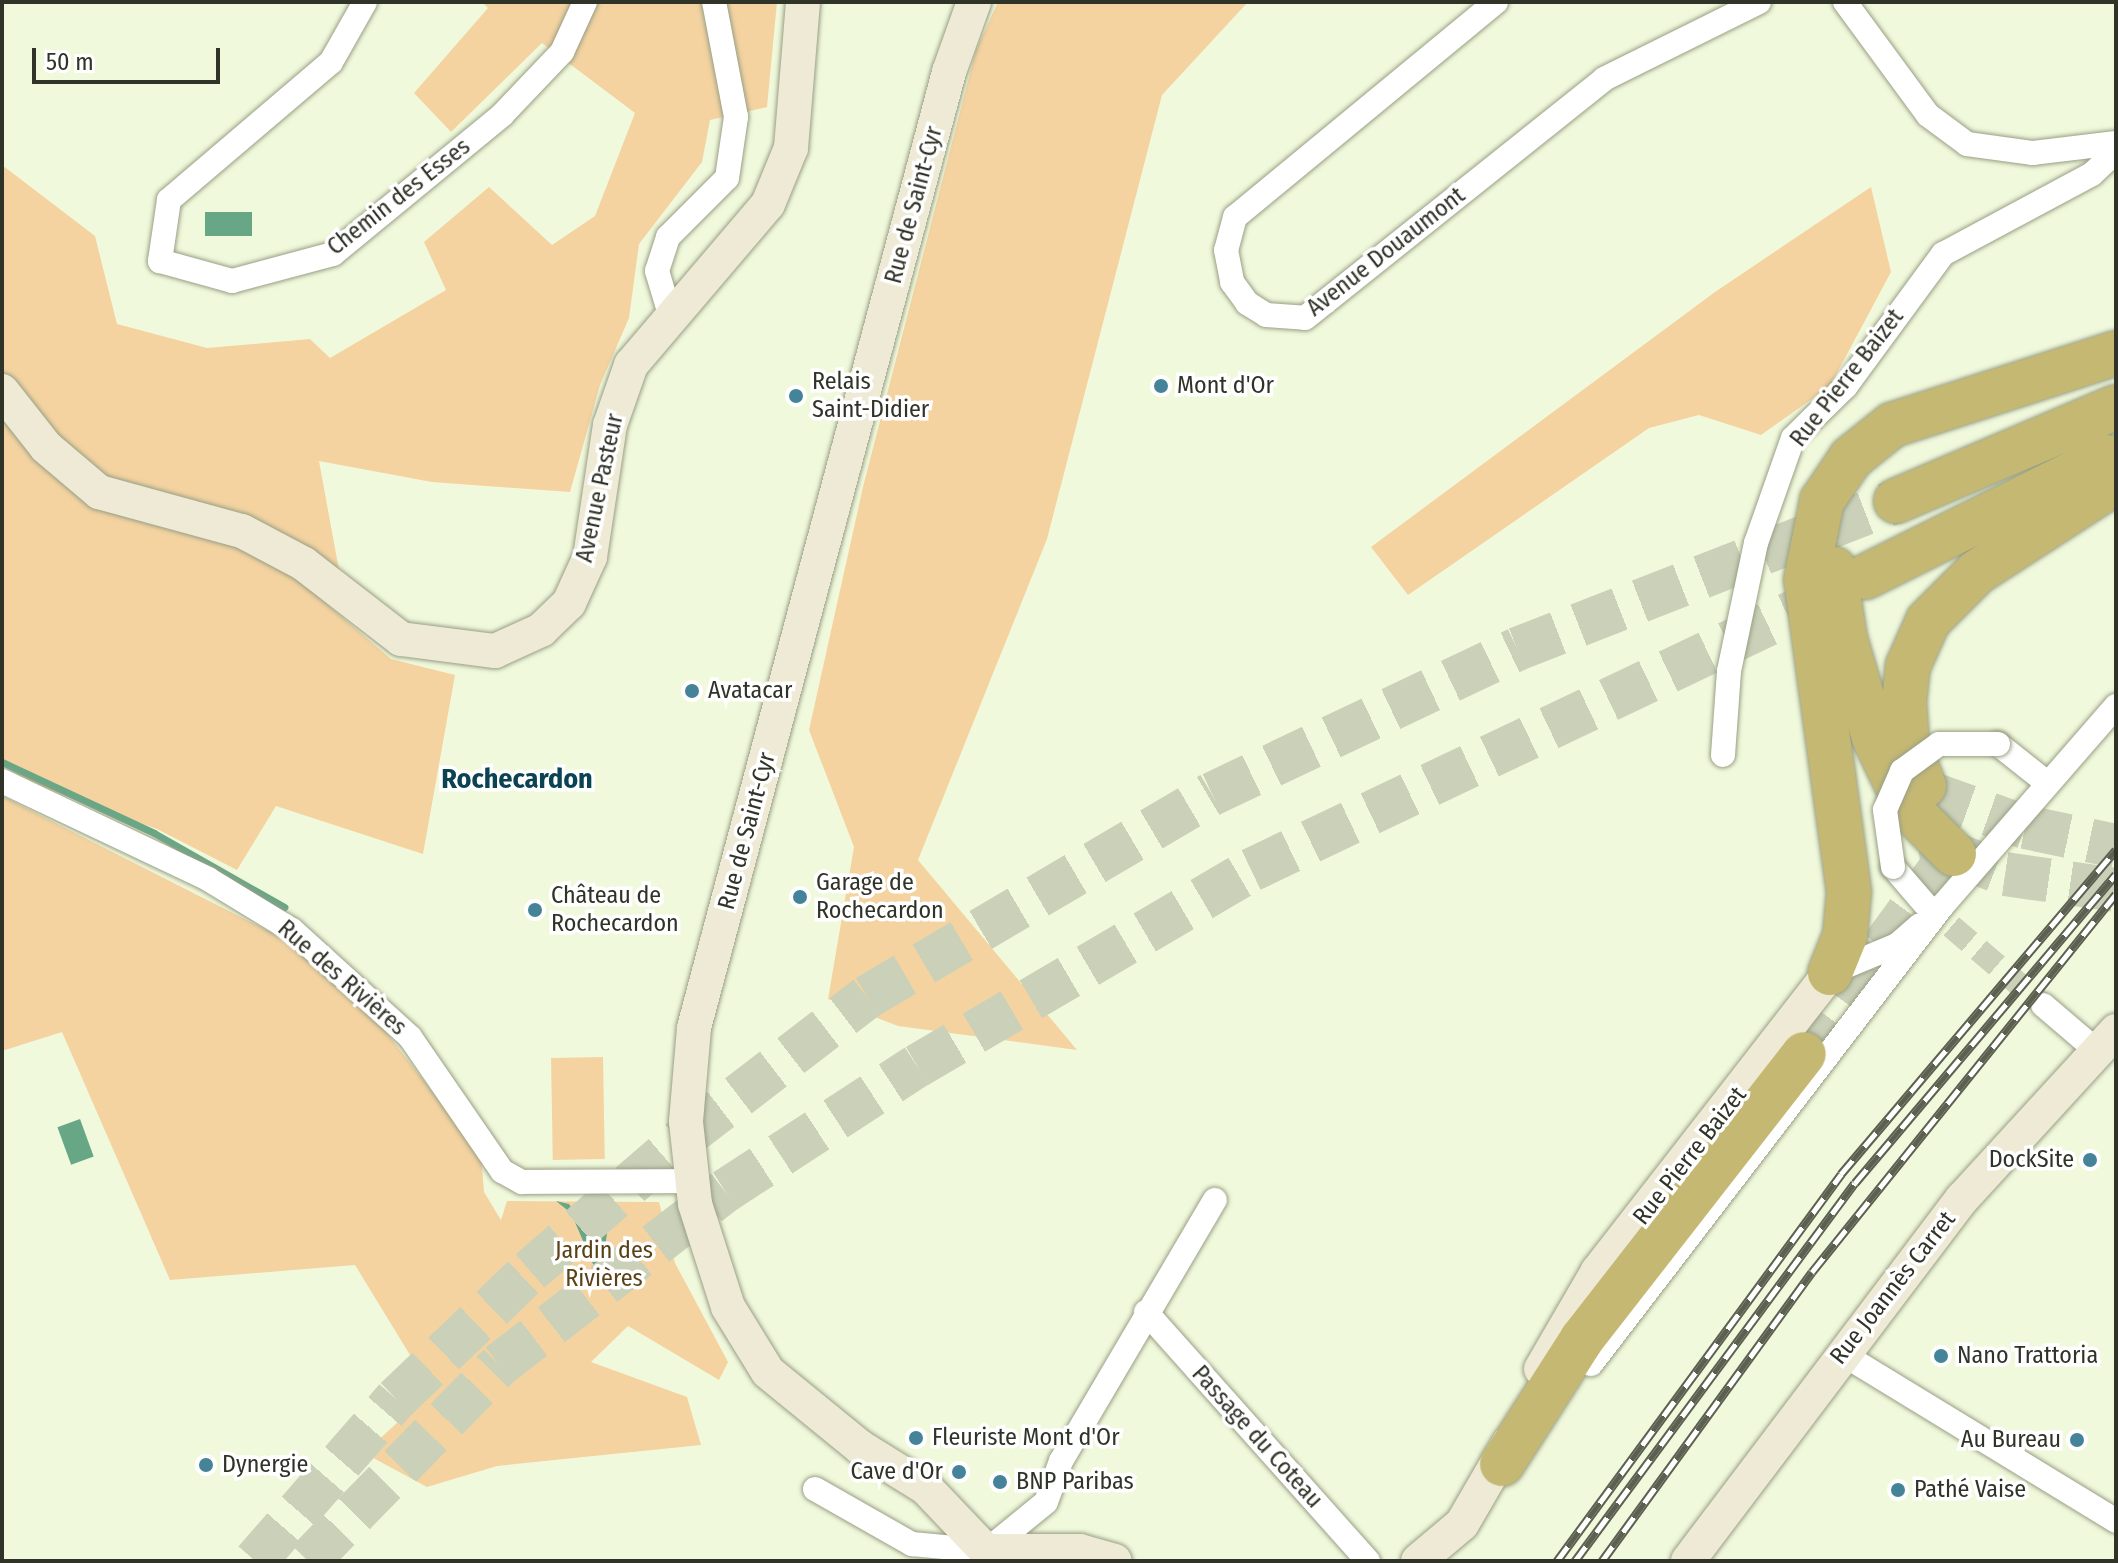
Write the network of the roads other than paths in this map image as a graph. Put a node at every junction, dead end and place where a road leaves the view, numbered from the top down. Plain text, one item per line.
1 (365, 2) edge
2 (585, 2) edge
3 (714, 2) edge
4 (803, 2) edge
5 (974, 2) edge
6 (1496, 2) edge
7 (1759, 2) edge
8 (1845, 2) edge
9 (2116, 143) edge
10 (2116, 152) edge
11 (669, 311) junction
12 (2116, 353) edge
13 (2009, 389) junction
14 (2, 391) edge
15 (2116, 407) edge
16 (2116, 451) edge
17 (2116, 482) edge
18 (1896, 501) tunnel mouth
19 (1865, 577) tunnel mouth
20 (2116, 706) edge
21 (1723, 755) dead end
22 (2, 781) edge
23 (2046, 782) junction
24 (1927, 792) tunnel mouth
25 (1954, 854) tunnel mouth
26 (1934, 904) junction
27 (1830, 973) junction
28 (2043, 1005) tunnel mouth
29 (2107, 1041) edge
30 (1804, 1054) tunnel mouth
31 (690, 1181) junction
32 (1215, 1200) dead end
33 (1146, 1312) junction
34 (1841, 1353) junction
35 (1502, 1464) junction
36 (815, 1489) dead end
37 (2116, 1521) edge
38 (986, 1556) edge
39 (1115, 1561) edge
40 (1368, 1561) edge
41 (1418, 1561) edge
42 (1688, 1561) edge

1 - 2 street, Chemin des Esses
3 - 11 street
4 - 11 main road, Avenue Pasteur
5 - 31 main road, Rue de Saint-Cyr
6 - 7 street, Avenue Douaumont
8 - 9 street
10 - 21 street, Rue Pierre Baizet
11 - 14 main road, Avenue Pasteur
12 - 13 highway
13 - 25 highway
13 - 27 highway
15 - 18 highway
16 - 19 highway
17 - 24 highway
20 - 23 street, Rue Pierre Baizet
22 - 31 street, Rue des Rivières
23 - 26 street, Rue Pierre Baizet
23 - 26 street, bridge
26 - 27 street, Rue Pierre Baizet
26 - 35 street, Rue Pierre Baizet
27 - 35 main road, Rue Pierre Baizet
28 - 29 street
29 - 34 main road, Rue Joannès Carret
30 - 35 highway
31 - 38 main road, Rue de Saint-Cyr
32 - 33 street
33 - 38 street
33 - 40 street, Passage du Coteau
34 - 37 street
34 - 42 main road, Rue Joannès Carret
35 - 41 main road, Rue Pierre Baizet
36 - 38 street
38 - 39 main road

